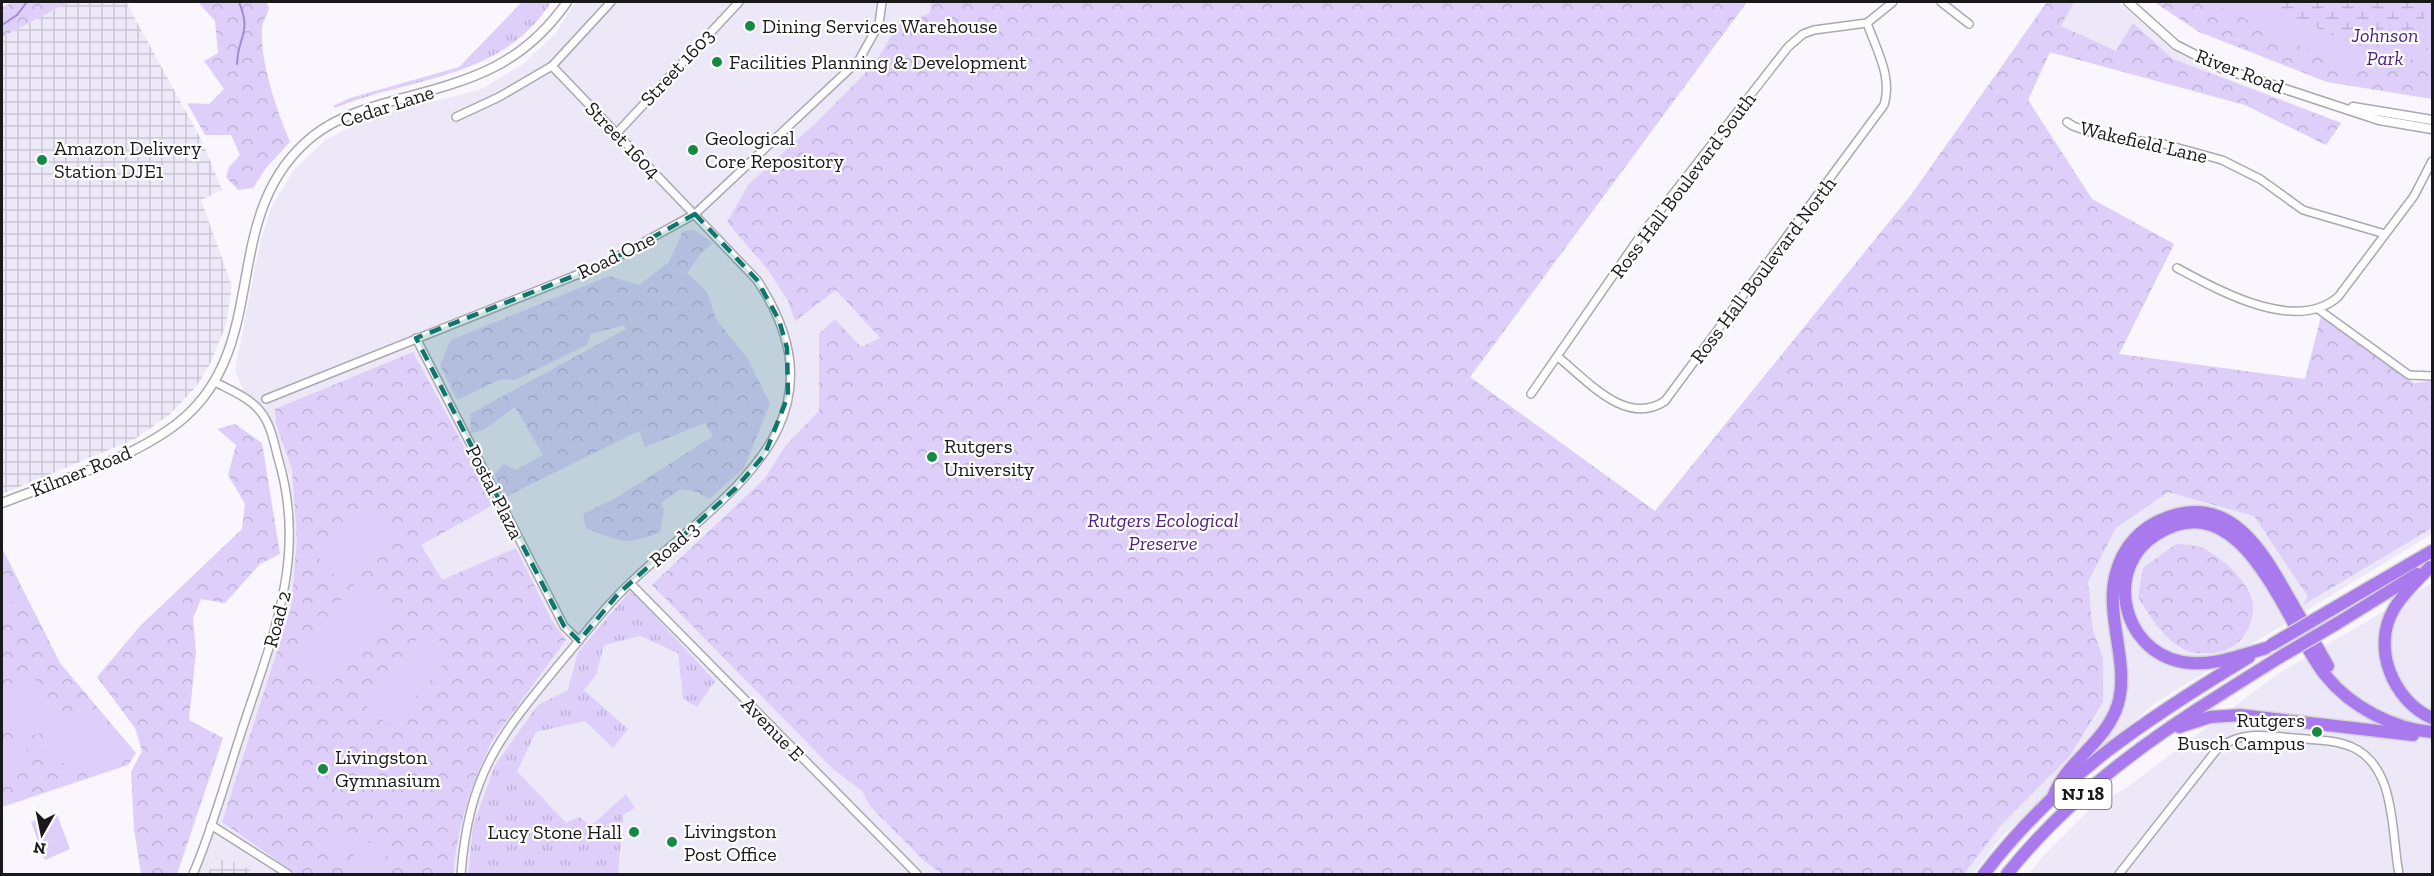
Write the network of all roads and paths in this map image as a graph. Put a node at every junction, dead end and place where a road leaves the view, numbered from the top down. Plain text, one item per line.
1 (567, 2) edge
2 (611, 2) edge
3 (739, 2) edge
4 (882, 2) edge
5 (1893, 2) edge
6 (1941, 2) edge
7 (2128, 2) edge
8 (1867, 23) junction
9 (1969, 24) dead end
10 (552, 66) junction
11 (2332, 104) junction
12 (456, 117) dead end
13 (2433, 120) edge
14 (2067, 122) dead end
15 (2433, 129) edge
16 (616, 134) junction
17 (2433, 161) edge
18 (695, 214) junction
19 (2385, 234) junction
20 (2177, 268) dead end
21 (2318, 309) junction
22 (416, 338) junction
23 (1558, 357) junction
24 (2433, 376) edge
25 (215, 382) junction
26 (1531, 394) dead end
27 (266, 399) dead end
28 (160, 435) joint
29 (2, 503) edge
30 (2433, 551) edge
31 (2431, 566) edge
32 (630, 583) junction
33 (579, 641) junction
34 (2269, 646) junction
35 (2340, 688) junction
36 (2433, 718) edge
37 (2429, 731) edge
38 (2155, 736) junction
39 (2053, 797) junction
40 (211, 825) junction
41 (193, 874) edge
42 (288, 874) edge
43 (461, 874) edge
44 (916, 874) edge
45 (1984, 874) edge
46 (2007, 874) edge
47 (2119, 874) edge
48 (2399, 874) edge

1 - 25 street, Cedar Lane
2 - 10 street
3 - 16 street, Street 1603
4 - 18 street, Road One
5 - 8 street
6 - 9 street
7 - 11 street, River Road
8 - 23 street, Ross Hall Boulevard South
8 - 23 street, Ross Hall Boulevard North
10 - 12 street
10 - 16 street, Street 1604
11 - 13 street, River Road
11 - 15 street, River Road
14 - 19 street, Wakefield Lane
16 - 18 street, Street 1604
17 - 19 street
18 - 22 street, Road One
18 - 32 street, Road 3
19 - 21 street
20 - 21 street
21 - 24 street
22 - 27 street, Road One
22 - 33 street, Postal Plaza
23 - 26 street, Ross Hall Boulevard South
25 - 28 street, Cedar Lane
25 - 40 street, Road 2
28 - 29 street, Kilmer Road
30 - 34 highway, NJ 18, bridge
31 - 36 highway
31 - 38 highway, NJ 18, bridge
32 - 33 street, Road 3
32 - 44 street, Avenue E
33 - 43 street, Road 3
34 - 35 highway
34 - 39 highway, NJ 18
35 - 37 highway
35 - 39 highway
37 - 38 highway
38 - 46 highway, NJ 18
39 - 45 highway, NJ 18
40 - 41 street, Road 2
40 - 42 street
47 - 48 street

